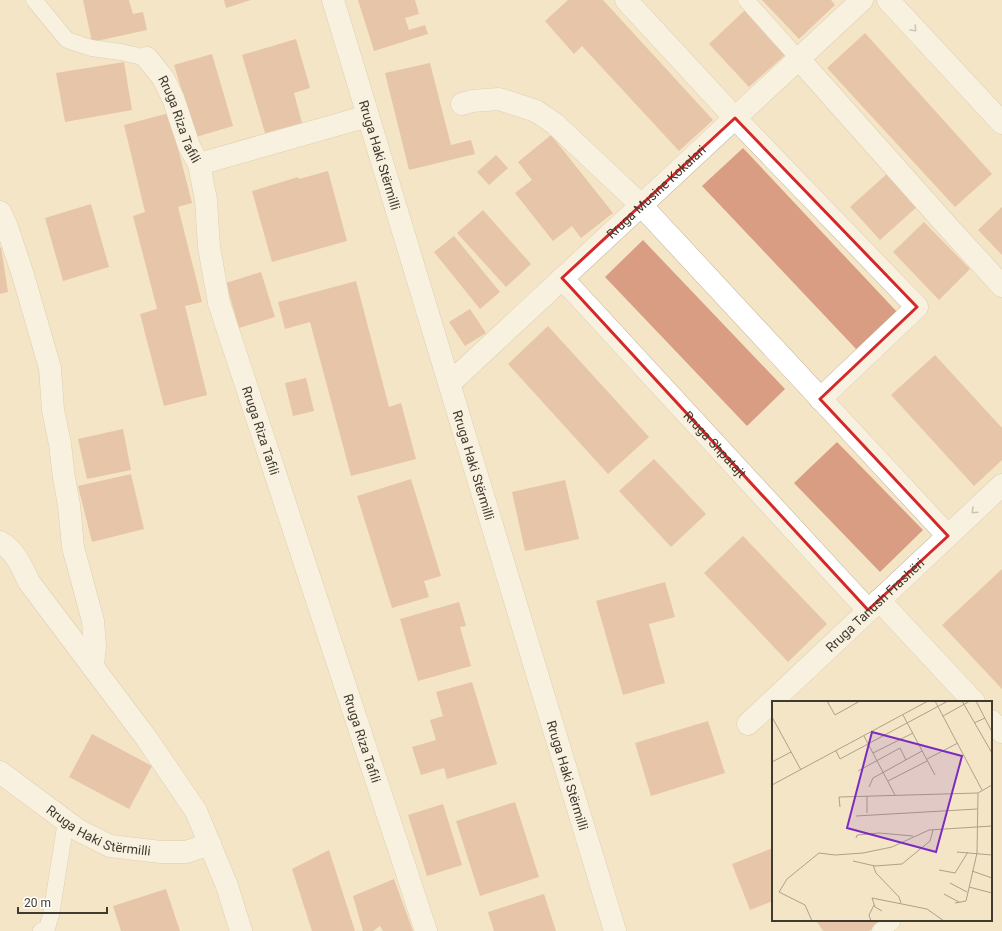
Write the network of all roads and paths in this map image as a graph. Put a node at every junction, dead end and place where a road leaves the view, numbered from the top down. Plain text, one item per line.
1 (34, 0) edge
2 (333, 0) edge
3 (626, 0) edge
4 (746, 0) edge
5 (862, 0) edge
6 (888, 0) edge
7 (147, 58) joint
8 (798, 58) junction
9 (462, 104) dead end
10 (368, 116) junction
11 (735, 118) junction
12 (1002, 123) edge
13 (199, 164) junction
14 (641, 205) junction
15 (0, 212) edge
16 (562, 278) junction
17 (1002, 286) edge
18 (450, 383) junction
19 (820, 399) junction
20 (1002, 485) edge
21 (948, 536) junction
22 (0, 542) edge
23 (874, 605) junction
24 (93, 666) junction
25 (772, 701) edge
26 (772, 701) edge
27 (973, 701) edge
28 (992, 722) edge
29 (748, 724) dead end
30 (1002, 732) edge
31 (0, 772) edge
32 (66, 821) junction
33 (210, 844) junction
34 (41, 931) edge
35 (241, 931) edge
36 (426, 931) edge
37 (615, 931) edge

1 - 7 lane, Rruga Riza Tafili
2 - 10 street, Rruga Haki Stërmilli
3 - 11 street
4 - 8 lane
5 - 8 street, Rruga Musine Kokalari
6 -> 12 street
7 - 13 street, Rruga Riza Tafili
8 - 11 street, Rruga Musine Kokalari
8 - 17 street
9 - 14 street
10 - 13 street
10 - 18 street, Rruga Haki Stërmilli
11 - 14 street, Rruga Musine Kokalari
11 - 19 street
13 - 36 street, Rruga Riza Tafili
14 - 16 street, Rruga Musine Kokalari
14 - 19 street
15 - 24 street
16 - 18 street, Rruga Musine Kokalari
16 - 23 street, Rruga Shpatajt
18 - 37 street, Rruga Haki Stërmilli
19 - 21 street
20 -> 21 street, Rruga Tanush Frashëri
21 - 23 street, Rruga Tanush Frashëri
22 - 24 street
23 - 25 street, Rruga Tanush Frashëri
23 - 27 street, Rruga Shpatajt
24 - 33 street
26 - 29 street, Rruga Tanush Frashëri
28 - 30 street
31 - 32 street, Rruga Haki Stërmilli
32 - 33 street, Rruga Haki Stërmilli
32 - 34 lane
33 - 35 street

